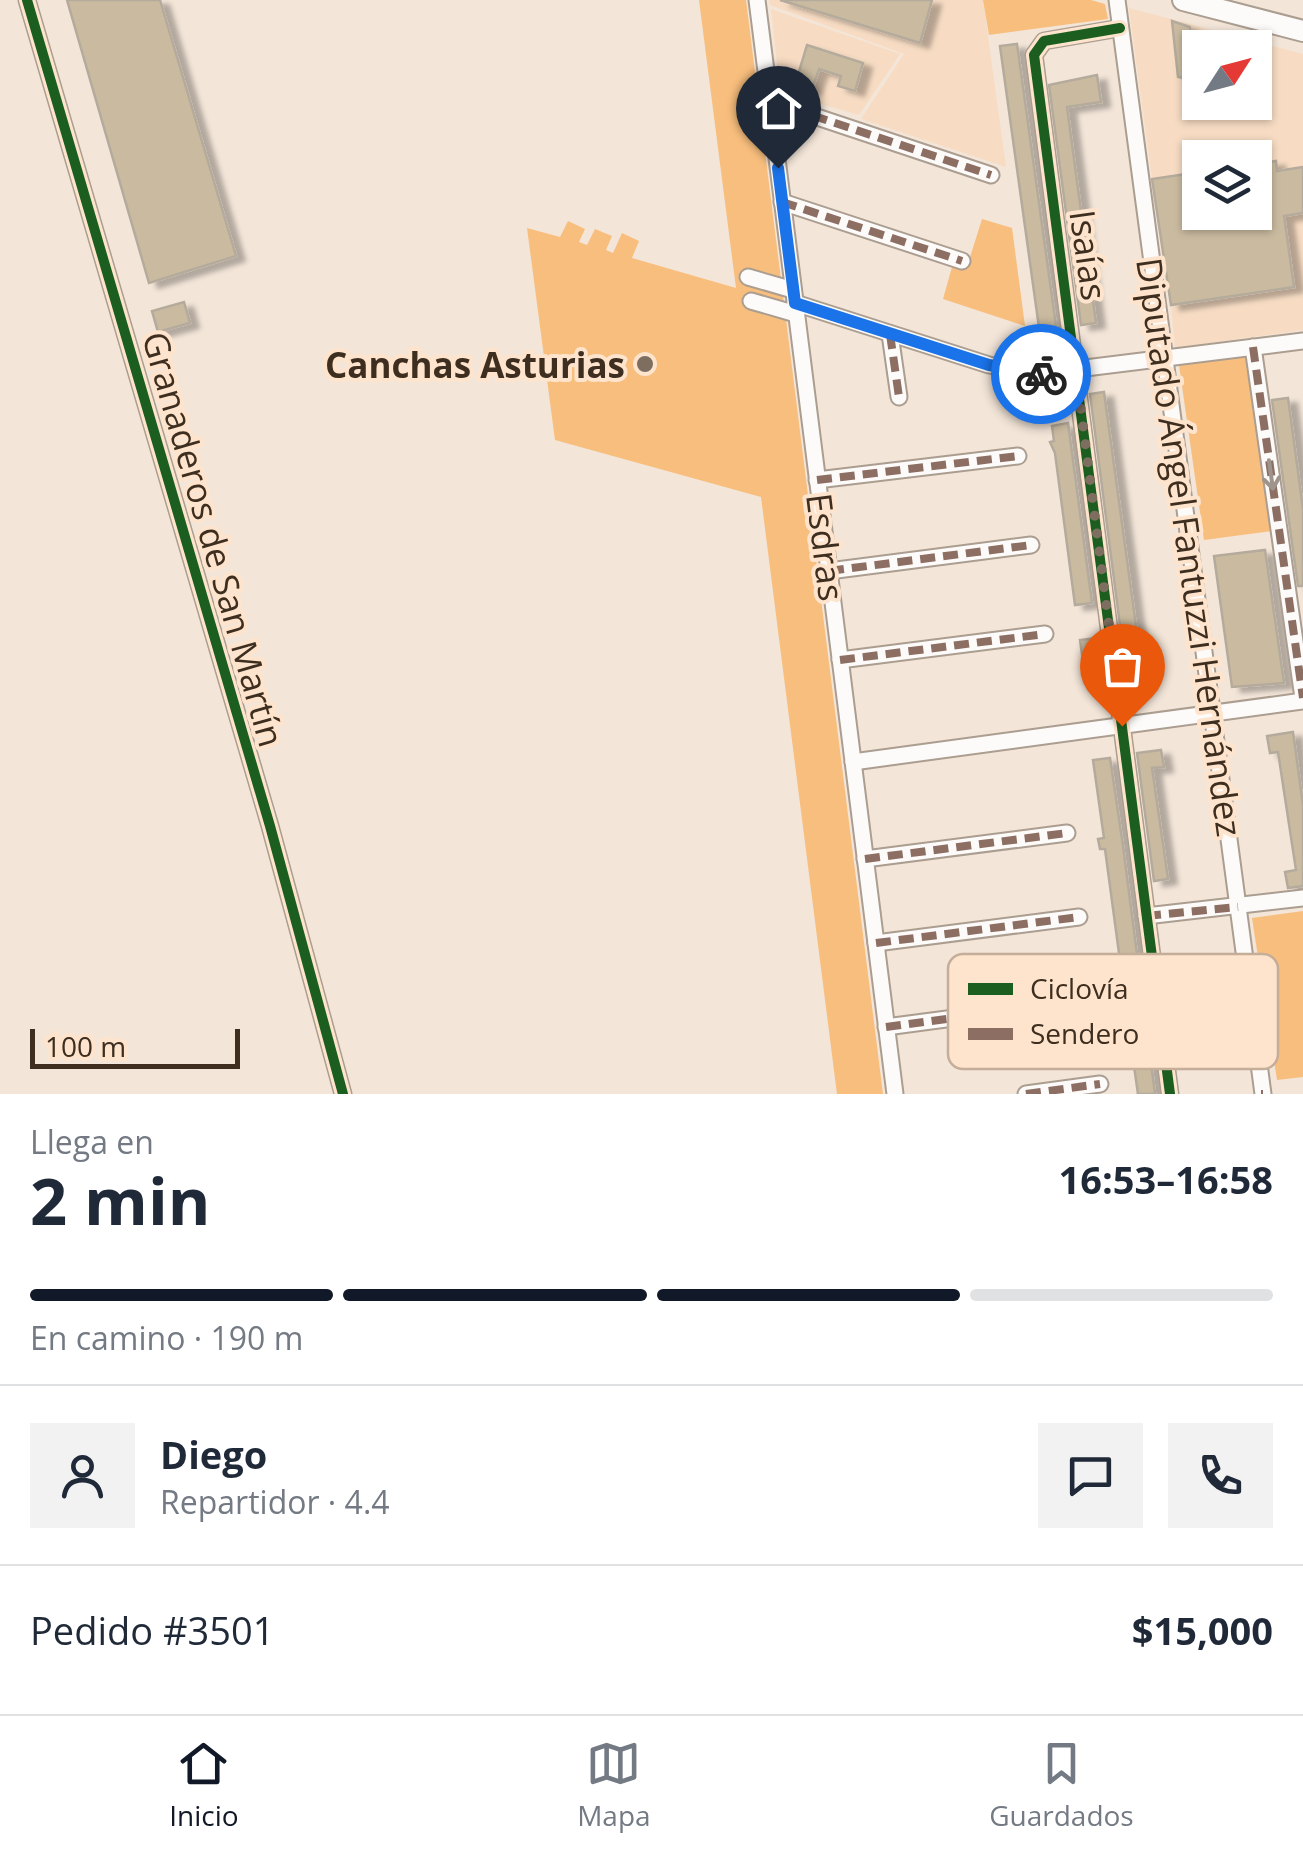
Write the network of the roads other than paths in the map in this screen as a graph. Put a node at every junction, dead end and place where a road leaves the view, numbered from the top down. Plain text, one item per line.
1 (28, 0) edge
2 (757, 0) edge
3 (1116, 0) edge
4 (1184, 0) edge
5 (1120, 28) junction
6 (1303, 31) edge
7 (770, 101) junction
8 (991, 174) dead end
9 (782, 202) junction
10 (962, 261) dead end
11 (748, 277) dead end
12 (751, 302) dead end
13 (795, 302) junction
14 (890, 334) junction
15 (1303, 341) edge
16 (1253, 347) junction
17 (1165, 359) junction
18 (1076, 372) junction
19 (899, 397) dead end
20 (1018, 456) dead end
21 (818, 480) junction
22 (1031, 546) dead end
23 (829, 572) junction
24 (1045, 634) dead end
25 (840, 660) junction
26 (1303, 700) edge
27 (1212, 714) junction
28 (1122, 726) junction
29 (853, 762) junction
30 (1067, 833) dead end
31 (865, 859) junction
32 (1303, 898) edge
33 (1238, 907) junction
34 (1146, 916) junction
35 (1079, 917) dead end
36 (876, 943) junction
37 (1151, 954) edge
38 (1244, 954) edge
39 (948, 1018) edge
40 (886, 1026) junction
41 (1167, 1069) edge
42 (1260, 1069) edge
43 (1100, 1084) dead end
44 (343, 1094) edge
45 (895, 1094) edge
46 (1026, 1094) edge
47 (1170, 1094) edge
48 (1263, 1094) edge

1 - 44 street, Granaderos de San Martín
2 - 7 street, Esdras
3 - 5 street, Diputado Ángel Fantuzzi Hernández
4 - 6 street
5 - 17 street, Diputado Ángel Fantuzzi Hernández
5 - 18 street, Isaías
7 - 8 street
7 - 9 street, Esdras
9 - 10 street
9 - 13 street, Esdras
11 - 13 street
12 - 13 street
13 - 14 street
13 - 21 street, Esdras
14 - 18 street
14 - 19 street
15 - 16 street
16 - 17 street
16 -> 26 street
17 - 18 street
17 - 27 street, Diputado Ángel Fantuzzi Hernández
18 - 28 street, Isaías
20 - 21 street
21 - 23 street, Esdras
22 - 23 street
23 - 25 street, Esdras
24 - 25 street
25 - 29 street, Esdras
26 - 27 street
27 - 28 street
27 - 33 street, Diputado Ángel Fantuzzi Hernández
28 - 29 street
28 - 34 street, Isaías
29 - 31 street, Esdras
30 - 31 street
31 - 36 street, Esdras
32 - 33 street
33 - 34 street
33 - 38 street, Diputado Ángel Fantuzzi Hernández
34 - 37 street, Isaías
35 - 36 street
36 - 40 street, Esdras
39 - 40 street
40 - 45 street, Esdras
41 - 47 street, Isaías
42 - 48 street, Diputado Ángel Fantuzzi Hernández
43 - 46 street

